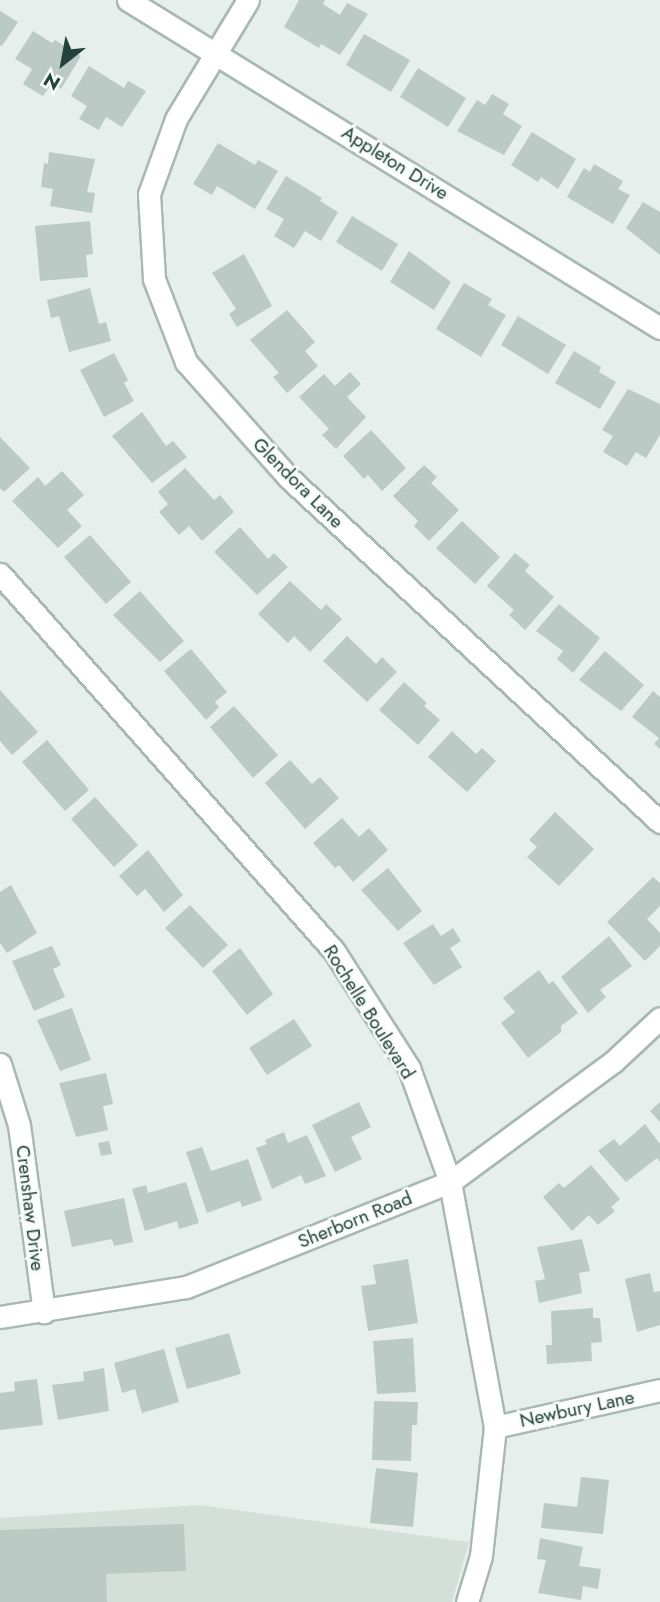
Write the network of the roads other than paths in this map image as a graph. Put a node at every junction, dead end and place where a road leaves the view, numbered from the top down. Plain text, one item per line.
1 (128, 0) edge
2 (248, 0) edge
3 (216, 53) junction
4 (660, 328) edge
5 (0, 574) edge
6 (660, 822) edge
7 (660, 1017) edge
8 (0, 1064) edge
9 (450, 1182) junction
10 (44, 1312) junction
11 (0, 1317) edge
12 (660, 1390) edge
13 (495, 1427) junction
14 (467, 1602) edge

1 - 3 street, Appleton Drive
2 - 3 street, Glendora Lane
3 - 4 street, Appleton Drive
3 - 6 street, Glendora Lane
5 - 9 street, Rochelle Boulevard
7 - 9 street, Sherborn Road
8 - 10 street, Crenshaw Drive
9 - 10 street, Sherborn Road
9 - 13 street, Rochelle Boulevard
10 - 11 street, Sherborn Road
12 - 13 street, Newbury Lane
13 - 14 street, Rochelle Boulevard

